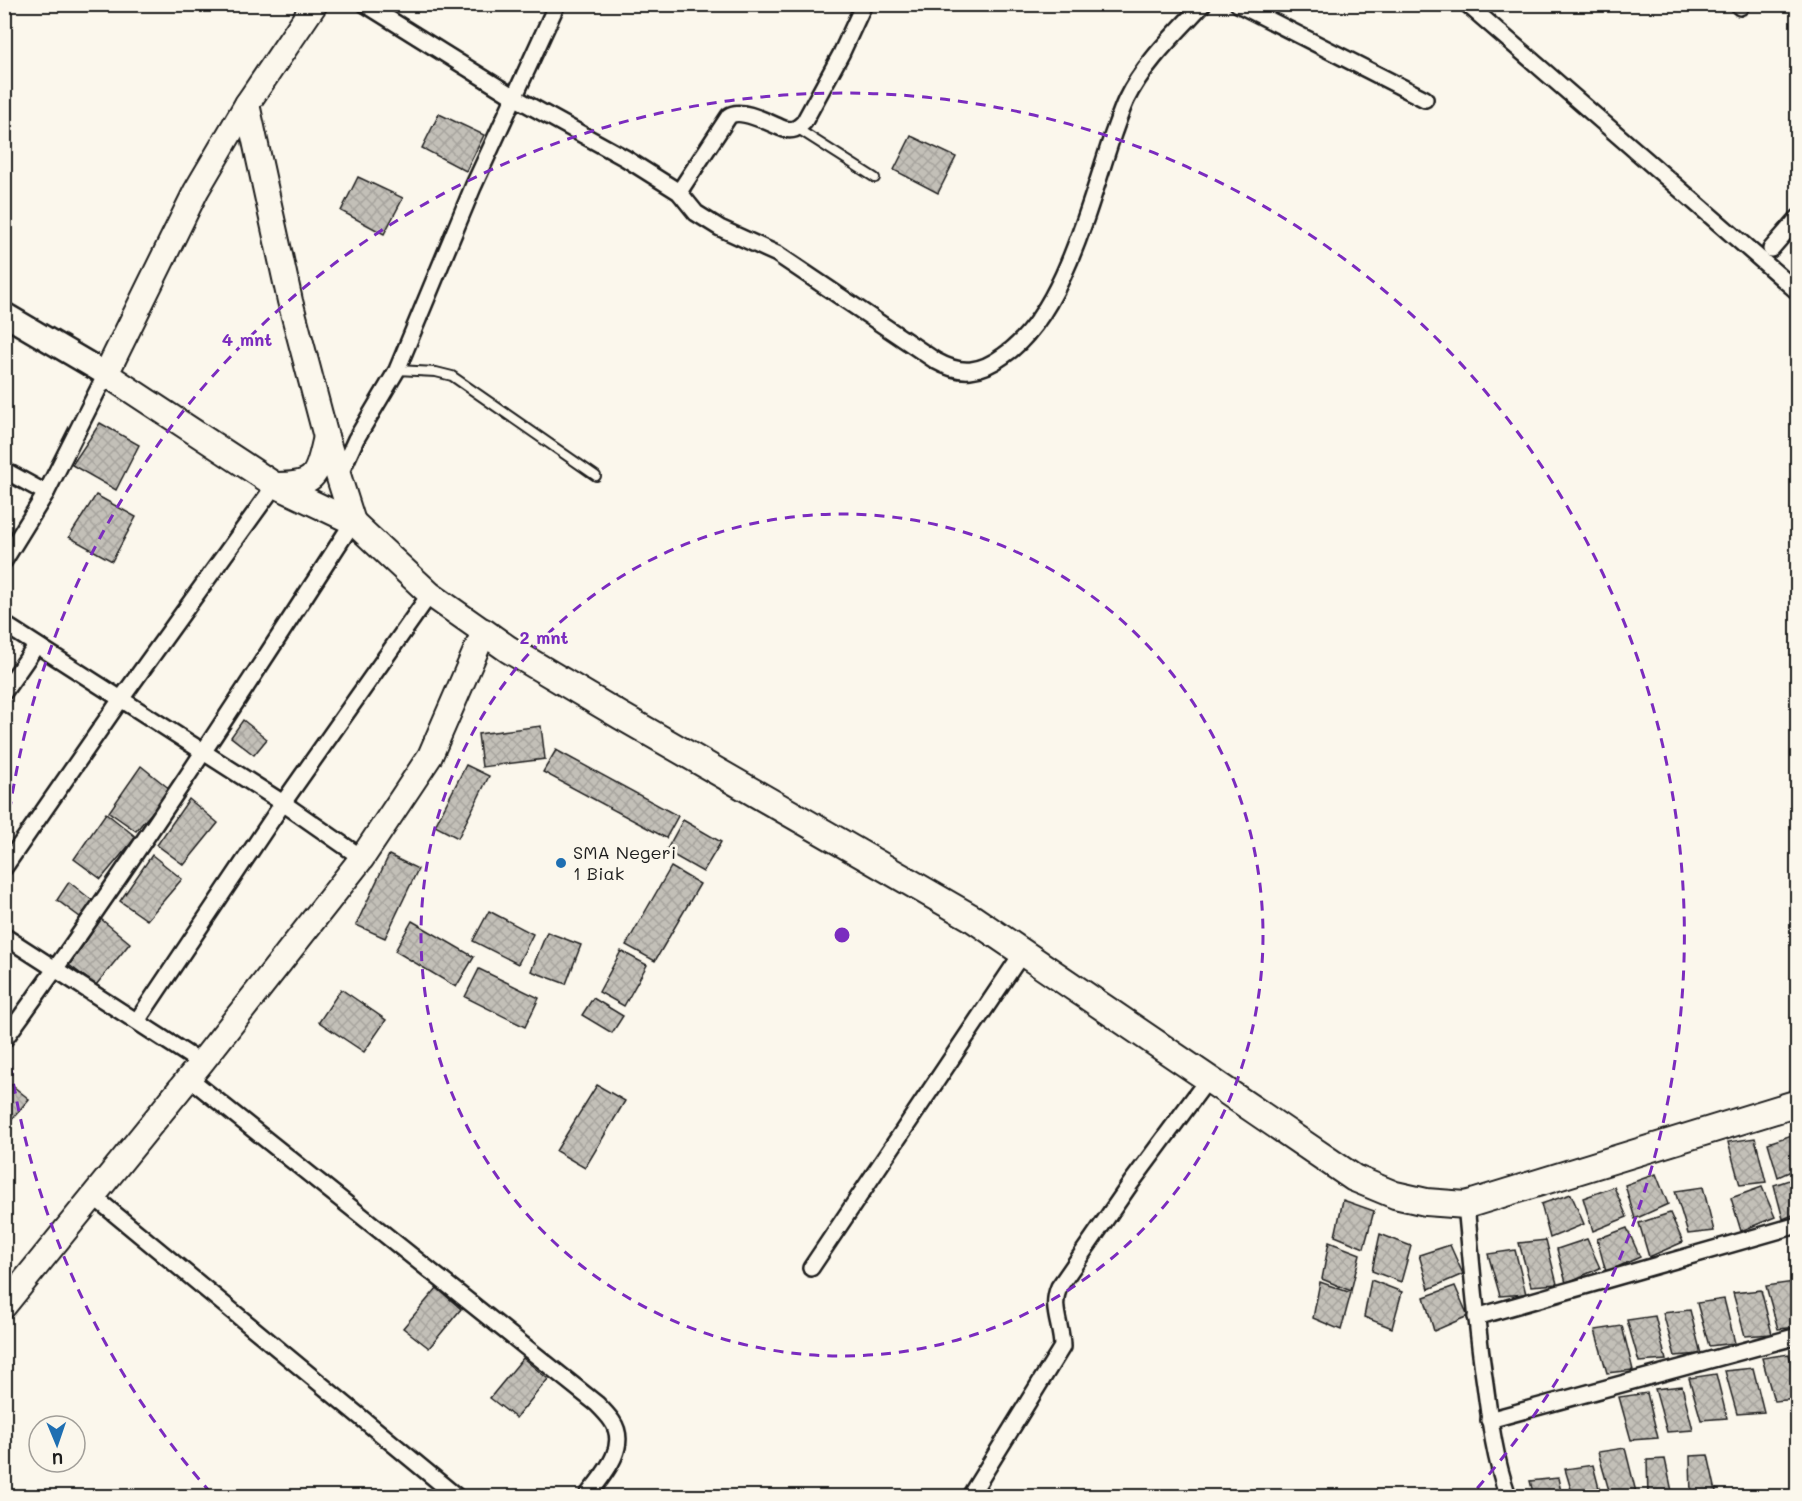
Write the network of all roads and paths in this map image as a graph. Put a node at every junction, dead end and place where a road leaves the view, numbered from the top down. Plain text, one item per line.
1 (315, 4) edge
2 (365, 4) edge
3 (557, 4) edge
4 (864, 4) edge
5 (1203, 4) edge
6 (1238, 4) edge
7 (1467, 4) edge
8 (514, 97) junction
9 (1425, 99) dead end
10 (247, 104) junction
11 (798, 129) junction
12 (875, 178) dead end
13 (679, 192) junction
14 (1797, 218) edge
15 (1771, 249) dead end
16 (1797, 292) edge
17 (4, 314) edge
18 (397, 370) junction
19 (106, 374) junction
20 (326, 436) junction
21 (4, 470) edge
22 (340, 474) junction
23 (596, 476) dead end
24 (275, 485) junction
25 (46, 493) junction
26 (354, 522) junction
27 (4, 561) edge
28 (430, 594) junction
29 (4, 624) edge
30 (484, 632) junction
31 (36, 646) junction
32 (4, 692) edge
33 (121, 699) junction
34 (204, 752) junction
35 (283, 803) junction
36 (362, 858) junction
37 (4, 868) edge
38 (4, 936) edge
39 (1023, 952) junction
40 (57, 969) junction
41 (137, 1021) junction
42 (4, 1040) edge
43 (195, 1071) junction
44 (1208, 1079) junction
45 (1797, 1103) edge
46 (93, 1196) junction
47 (1466, 1206) junction
48 (1797, 1225) edge
49 (811, 1268) dead end
50 (4, 1306) edge
51 (1476, 1317) junction
52 (1797, 1336) edge
53 (1489, 1420) junction
54 (456, 1497) edge
55 (587, 1497) edge
56 (970, 1497) edge
57 (1508, 1497) edge

1 - 10 main road
2 - 8 street
3 - 8 street
4 - 11 street
5 - 13 street
6 - 9 street
7 - 16 street
8 - 13 street
8 - 18 street
10 - 19 main road
10 - 20 main road
11 - 12 lane
11 - 13 street
14 - 15 street
17 - 19 main road
18 - 22 street
18 - 23 lane
19 - 24 main road
19 - 25 street
20 - 22 main road
20 - 24 main road
21 - 25 street
22 - 26 main road
24 - 26 main road
24 - 33 street
25 - 27 street
26 - 28 main road
26 - 34 street
28 - 30 main road
28 - 35 street
29 - 31 street
30 - 36 main road
30 - 39 highway
31 - 32 street
31 - 33 street
33 - 34 street
33 - 37 street
34 - 35 street
34 - 40 street
35 - 36 street
35 - 41 street
36 - 43 main road
38 - 40 street
39 - 44 highway
39 - 49 street
40 - 41 street
40 - 42 street
41 - 43 street
43 - 46 main road
43 - 55 street
44 - 47 highway
44 - 56 street
45 - 47 highway
46 - 50 main road
46 - 54 street
47 - 51 street
48 - 51 street
51 - 53 street
52 - 53 street
53 - 57 street

